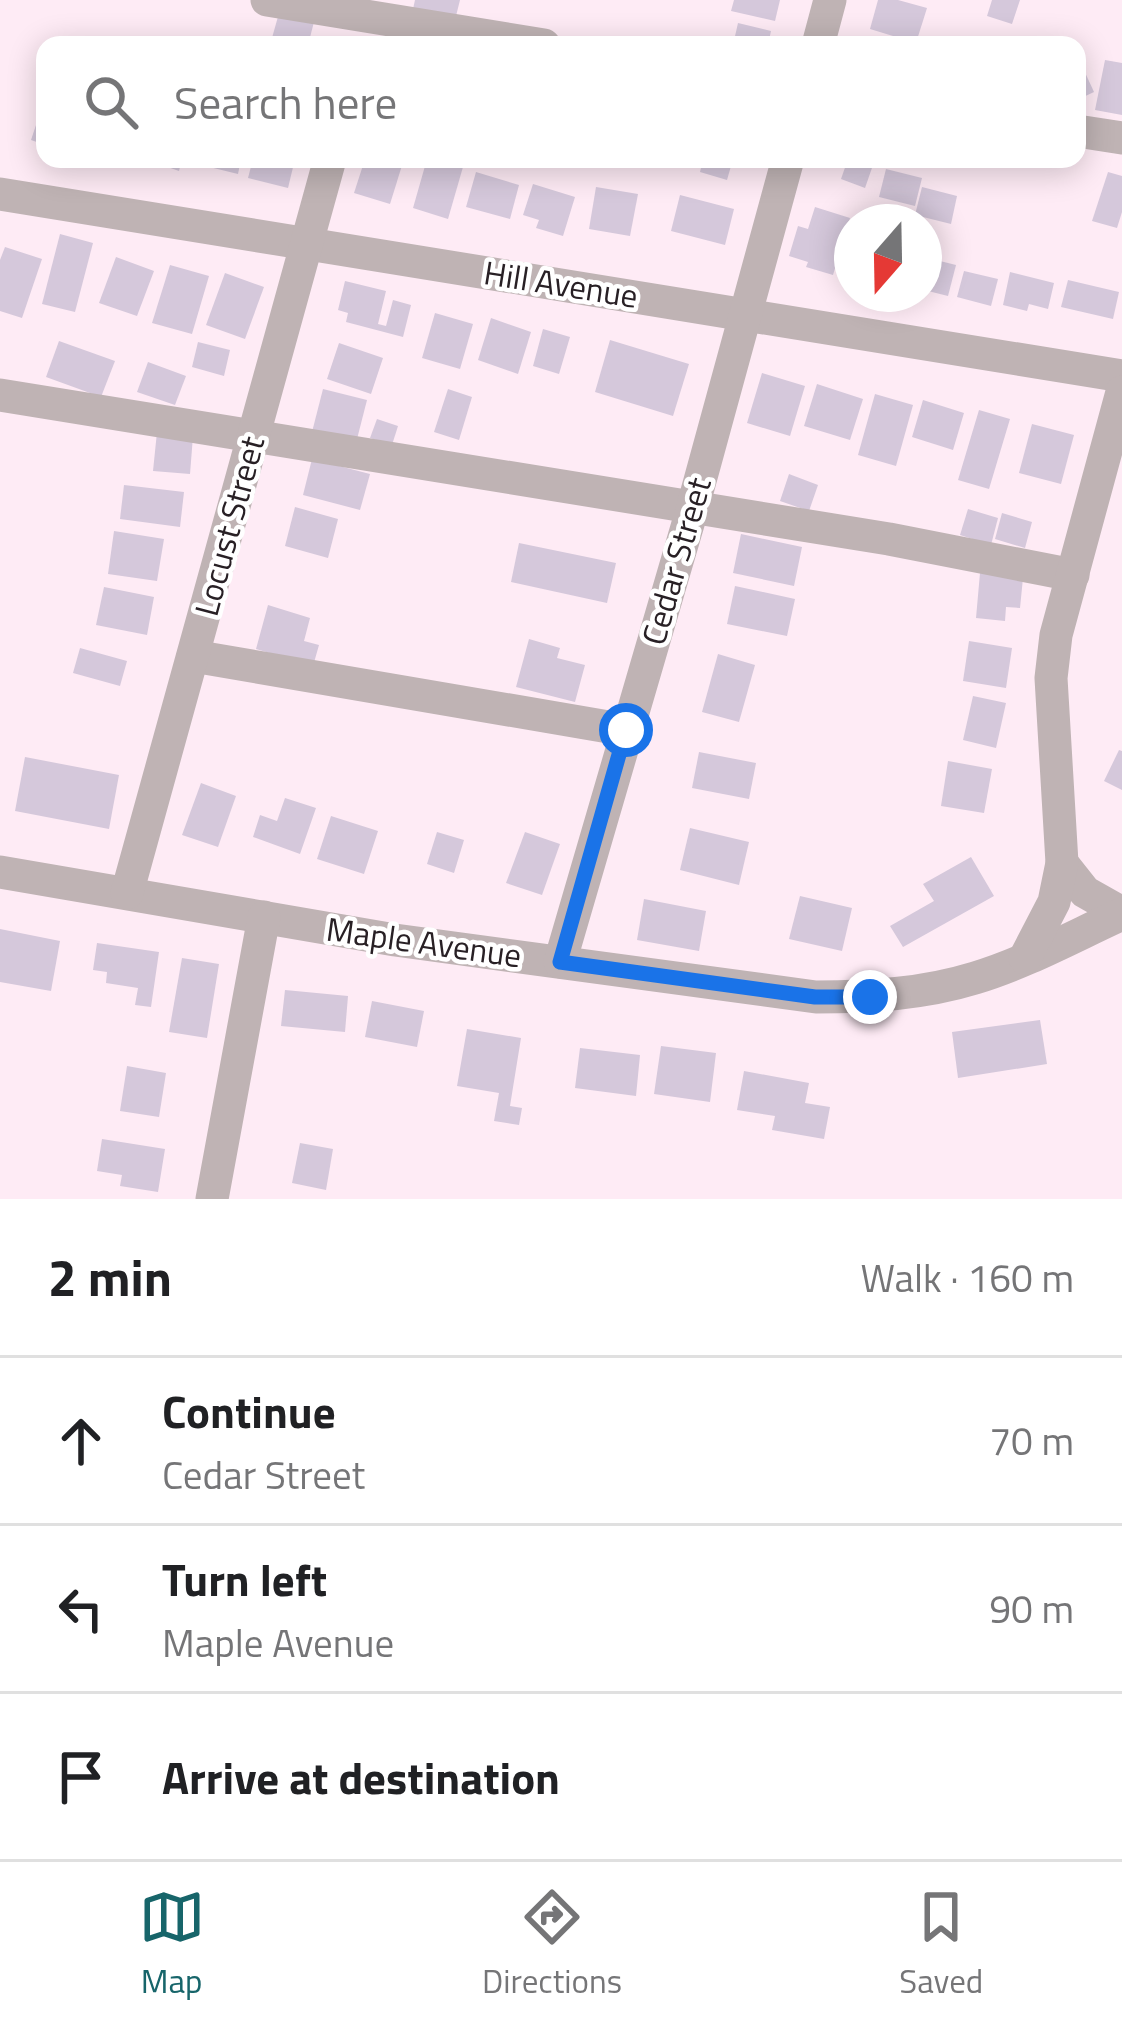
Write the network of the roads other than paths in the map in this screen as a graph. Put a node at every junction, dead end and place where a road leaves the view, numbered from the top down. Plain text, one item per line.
1 (267, 0) edge
2 (830, 0) edge
3 (368, 21) edge
4 (478, 36) edge
5 (820, 36) edge
6 (1086, 132) edge
7 (1122, 138) edge
8 (327, 168) edge
9 (786, 168) edge
10 (0, 194) edge
11 (306, 243) junction
12 (746, 314) junction
13 (1122, 376) edge
14 (1122, 392) edge
15 (0, 395) edge
16 (254, 437) junction
17 (692, 510) junction
18 (1073, 575) junction
19 (193, 656) junction
20 (626, 730) junction
21 (1062, 862) junction
22 (0, 872) edge
23 (128, 893) junction
24 (1122, 913) edge
25 (264, 917) junction
26 (1025, 958) junction
27 (560, 962) junction
28 (212, 1199) edge

1 - 3 street
2 - 5 street
3 - 4 street
6 - 7 street
8 - 11 street, Locust Street
9 - 12 street, Cedar Street
10 - 11 street, Hill Avenue
11 - 12 street, Hill Avenue
11 - 16 street, Locust Street
12 - 13 street, Hill Avenue
12 - 17 street, Cedar Street
14 - 18 street
15 - 16 street
16 - 17 street
16 - 19 street, Locust Street
17 - 18 street
17 - 20 street, Cedar Street
18 - 21 street
19 - 20 street
19 - 23 street, Locust Street
20 - 27 street, Cedar Street
21 - 24 street
21 - 26 street
22 - 23 street, Maple Avenue
23 - 25 street, Maple Avenue
24 - 26 street, Maple Avenue
25 - 27 street, Maple Avenue
25 - 28 street
26 - 27 street, Maple Avenue

